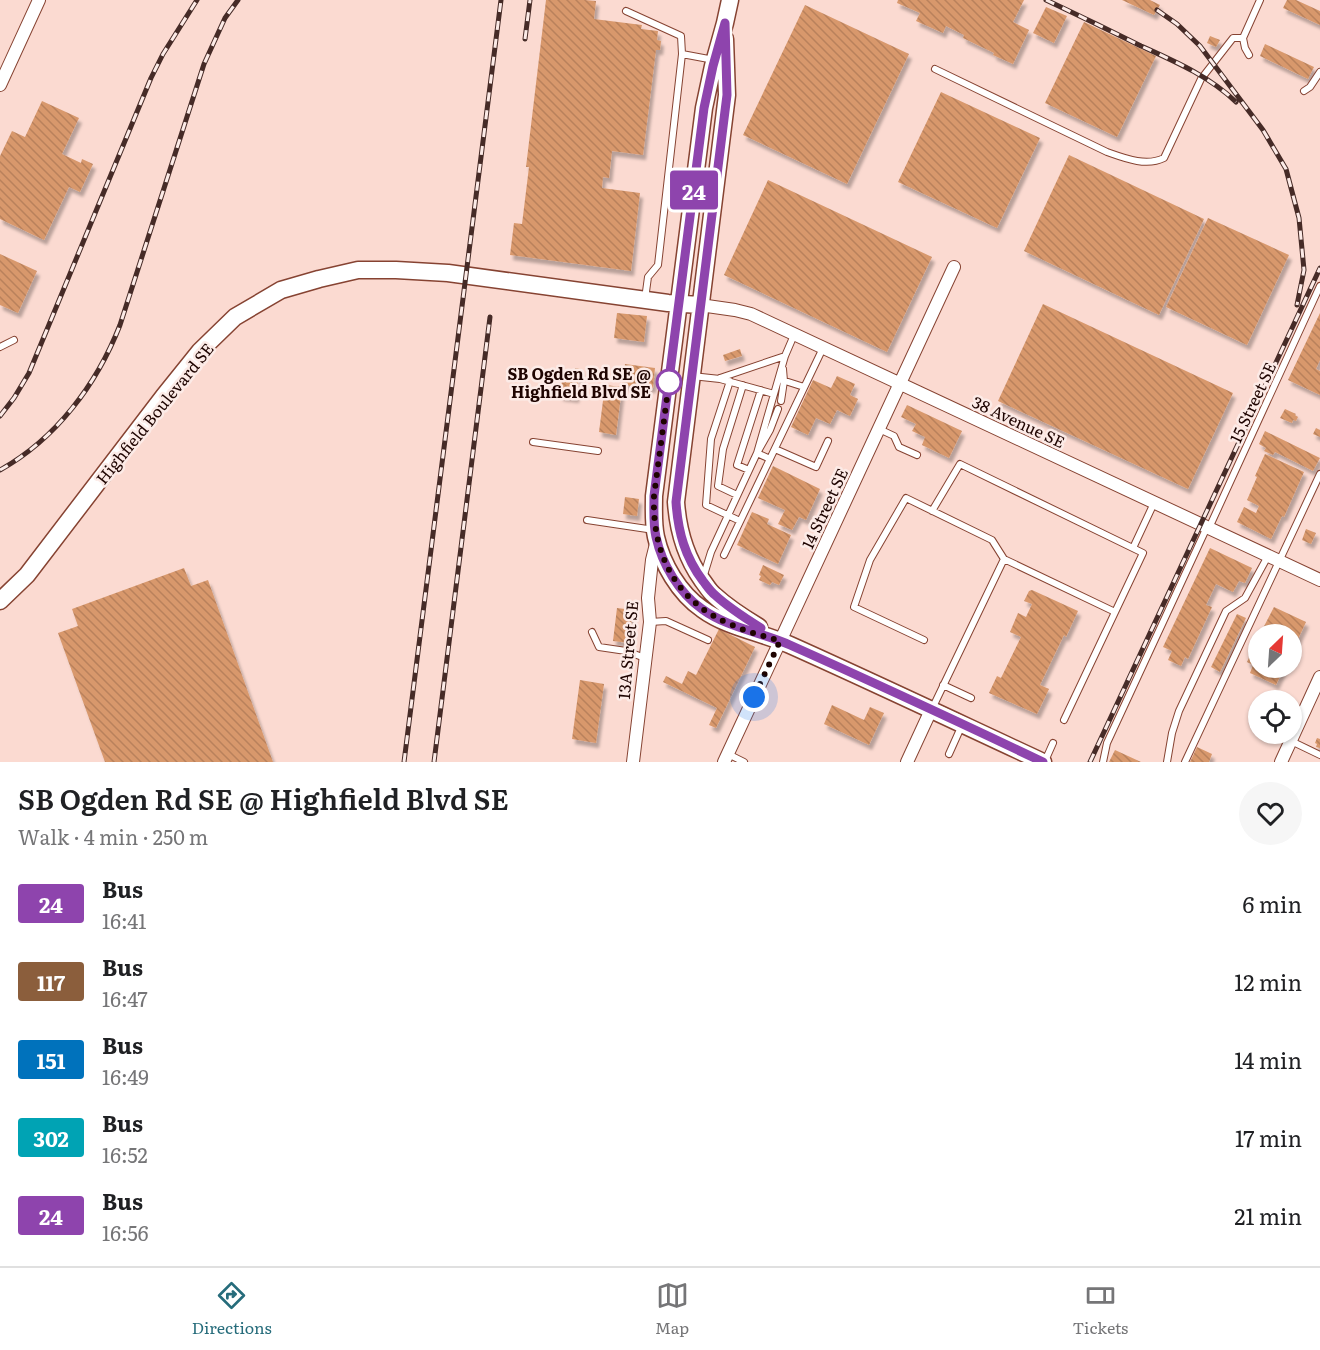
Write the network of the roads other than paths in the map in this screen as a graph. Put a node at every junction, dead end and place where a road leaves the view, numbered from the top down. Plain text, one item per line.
1 (39, 0) edge
2 (730, 0) edge
3 (1260, 0) edge
4 (626, 11) dead end
5 (725, 23) junction
6 (1243, 38) junction
7 (682, 54) junction
8 (1250, 55) dead end
9 (714, 60) junction
10 (935, 69) dead end
11 (1320, 72) edge
12 (0, 85) edge
13 (1304, 91) dead end
14 (668, 184) junction
15 (694, 188) junction
16 (954, 267) dead end
17 (1320, 286) edge
18 (645, 300) junction
19 (679, 304) junction
20 (700, 305) junction
21 (794, 335) junction
22 (14, 340) dead end
23 (0, 347) edge
24 (823, 348) junction
25 (785, 356) junction
26 (692, 375) junction
27 (720, 379) junction
28 (781, 380) junction
29 (730, 381) junction
30 (900, 384) junction
31 (743, 385) junction
32 (804, 387) junction
33 (760, 390) junction
34 (774, 394) junction
35 (781, 401) dead end
36 (778, 409) dead end
37 (879, 429) junction
38 (828, 441) dead end
39 (533, 442) dead end
40 (775, 448) junction
41 (598, 451) dead end
42 (757, 453) junction
43 (917, 455) dead end
44 (770, 459) junction
45 (749, 470) junction
46 (1320, 474) edge
47 (737, 495) junction
48 (1154, 503) junction
49 (932, 511) junction
50 (727, 515) junction
51 (587, 520) dead end
52 (740, 521) junction
53 (1208, 528) junction
54 (656, 535) junction
55 (1133, 548) junction
56 (724, 555) dead end
57 (1004, 559) junction
58 (1274, 559) junction
59 (702, 580) junction
60 (1320, 580) edge
61 (0, 601) edge
62 (1115, 612) junction
63 (650, 622) junction
64 (592, 632) dead end
65 (708, 640) dead end
66 (924, 640) dead end
67 (780, 641) junction
68 (645, 658) junction
69 (1320, 677) edge
70 (943, 685) junction
71 (971, 698) dead end
72 (931, 710) junction
73 (1302, 715) edge
74 (1064, 720) dead end
75 (963, 724) junction
76 (1053, 743) dead end
77 (1289, 744) edge
78 (1296, 744) edge
79 (949, 754) dead end
80 (1320, 755) edge
81 (726, 758) edge
82 (633, 762) edge
83 (744, 762) edge
84 (907, 762) edge
85 (1044, 762) edge
86 (1103, 762) edge
87 (1167, 762) edge
88 (1185, 762) edge
89 (1281, 762) edge

1 - 12 street
2 - 5 street
3 - 6 lane
4 - 7 lane
5 - 9 street
5 - 20 street
6 - 8 lane
6 - 10 lane
7 - 9 lane
7 - 14 lane
9 - 15 street
11 - 13 lane
14 - 15 lane
14 - 18 lane
15 - 19 street
16 - 30 street, 14 Street SE
17 - 53 lane, 15 Street SE
18 - 19 street, Highfield Boulevard SE
18 - 61 street, Highfield Boulevard SE
19 - 20 street, Highfield Boulevard SE
19 - 54 street
20 - 21 street, 38 Avenue SE
20 - 26 street
21 - 24 street, 38 Avenue SE
21 - 25 lane
22 - 23 lane
24 - 30 street, 38 Avenue SE
24 - 32 lane
25 - 27 lane
25 - 28 lane
26 - 27 lane
26 - 59 street
27 - 29 lane
28 - 32 lane
28 - 34 lane
28 - 35 lane
29 - 31 lane
29 - 50 lane
30 - 37 street, 14 Street SE
30 - 48 street, 38 Avenue SE
31 - 33 lane
31 - 47 lane
32 - 40 lane
33 - 34 lane
33 - 45 lane
34 - 42 lane
36 - 42 lane
37 - 43 lane
37 - 67 street, 14 Street SE
38 - 40 lane
39 - 41 lane
40 - 44 lane
42 - 44 lane
42 - 45 lane
44 - 52 lane
45 - 47 lane
46 - 58 lane
47 - 50 lane
48 - 53 street, 38 Avenue SE
48 - 55 lane
49 - 55 lane
49 - 57 lane
49 - 66 lane
50 - 52 lane
50 - 59 lane
51 - 54 lane
52 - 56 lane
53 - 58 street, 38 Avenue SE
53 - 86 lane, 15 Street SE
54 - 63 street, 13A Street SE
54 - 67 street
55 - 62 lane
57 - 62 lane
57 - 70 lane
58 - 60 street, 38 Avenue SE
58 - 87 lane
58 - 88 lane
59 - 67 street
62 - 74 lane
63 - 65 lane
63 - 68 street, 13A Street SE
64 - 68 lane
67 - 72 street
67 - 81 street, 14 Street SE
68 - 82 street, 13A Street SE
69 - 73 street
70 - 71 lane
70 - 72 lane
72 - 75 street
72 - 84 street
75 - 79 lane
75 - 85 street
76 - 85 lane
77 - 89 street
78 - 80 lane
81 - 83 lane

